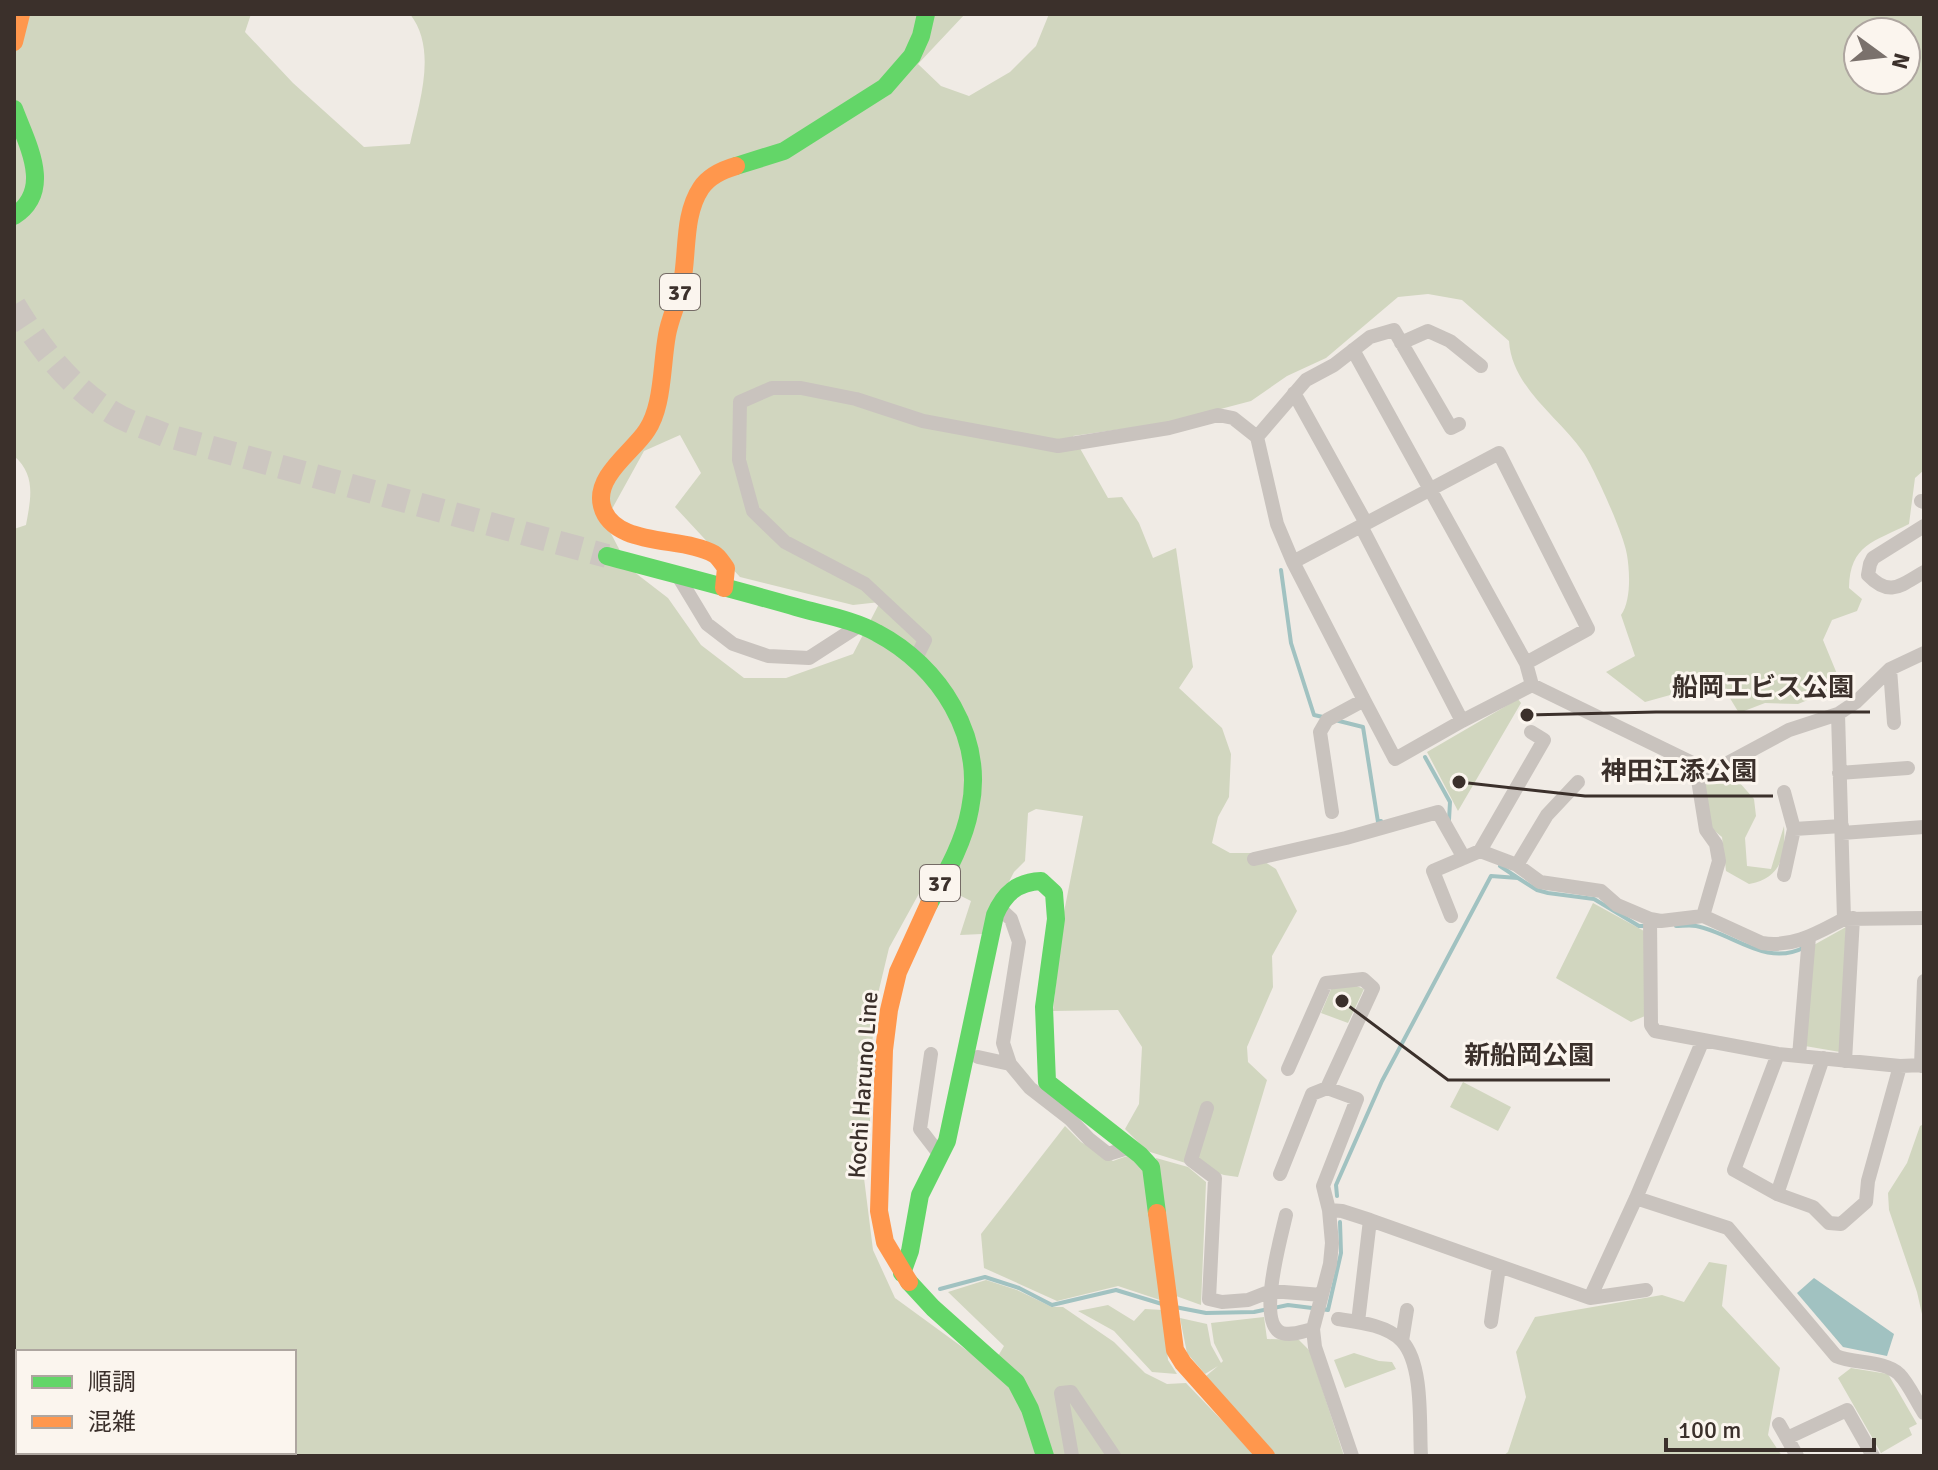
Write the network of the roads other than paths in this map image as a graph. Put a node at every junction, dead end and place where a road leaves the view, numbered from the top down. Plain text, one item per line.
1 (21, 14) edge
2 (926, 14) edge
3 (14, 42) edge
4 (14, 109) edge
5 (14, 216) edge
6 (1401, 343) junction
7 (1353, 350) junction
8 (1481, 366) dead end
9 (1294, 393) junction
10 (1459, 424) dead end
11 (1257, 437) junction
12 (1429, 489) junction
13 (1363, 524) junction
14 (1924, 526) edge
15 (607, 556) tunnel mouth
16 (1293, 562) junction
17 (1924, 572) edge
18 (677, 575) junction
19 (724, 588) junction
20 (860, 625) junction
21 (1924, 653) edge
22 (915, 660) junction
23 (1526, 663) junction
24 (1890, 669) junction
25 (1532, 685) junction
26 (1364, 700) junction
27 (1838, 714) junction
28 (1462, 721) junction
29 (1894, 723) dead end
30 (1531, 732) dead end
31 (1701, 767) junction
32 (1908, 768) dead end
33 (1839, 773) junction
34 (1578, 782) dead end
35 (1784, 792) dead end
36 (1332, 812) dead end
37 (1924, 827) edge
38 (1794, 829) junction
39 (1842, 830) junction
40 (1480, 851) junction
41 (1464, 858) junction
42 (1254, 859) dead end
43 (1517, 865) junction
44 (1784, 875) dead end
45 (998, 907) junction
46 (1451, 916) dead end
47 (1703, 916) junction
48 (1924, 918) edge
49 (1650, 919) junction
50 (1850, 923) junction
51 (1808, 945) junction
52 (1924, 981) edge
53 (1703, 1040) junction
54 (931, 1054) dead end
55 (1778, 1054) junction
56 (1799, 1056) junction
57 (978, 1057) dead end
58 (1823, 1058) junction
59 (1845, 1061) junction
60 (1010, 1064) junction
61 (1923, 1065) edge
62 (1900, 1066) junction
63 (1288, 1069) dead end
64 (1327, 1088) junction
65 (1207, 1108) dead end
66 (1131, 1147) junction
67 (940, 1155) junction
68 (1280, 1174) dead end
69 (1777, 1194) junction
70 (1636, 1198) junction
71 (1329, 1210) junction
72 (1286, 1215) dead end
73 (1370, 1220) junction
74 (1499, 1267) junction
75 (902, 1273) junction
76 (1646, 1290) dead end
77 (1322, 1295) junction
78 (1270, 1296) junction
79 (1590, 1298) junction
80 (1407, 1310) dead end
81 (1338, 1319) dead end
82 (1358, 1322) junction
83 (1491, 1322) dead end
84 (1313, 1329) junction
85 (1402, 1341) junction
86 (1924, 1413) edge
87 (1779, 1424) dead end
88 (1787, 1438) junction
89 (1045, 1456) edge
90 (1072, 1456) edge
91 (1114, 1456) edge
92 (1266, 1456) edge
93 (1352, 1456) edge
94 (1421, 1456) edge
95 (1797, 1456) edge
96 (1873, 1456) edge

1 - 3 main road
2 - 19 main road, 37
4 - 5 main road
6 - 7 street
6 - 8 street
6 - 10 street
7 - 9 street
7 - 12 street
9 - 11 street
9 - 13 street
11 - 16 street
11 - 22 street
12 - 13 street
12 - 23 street
12 - 23 street
13 - 16 street
13 - 28 street
14 - 17 street
15 - 18 main road, Kochi Haruno Line / 37
16 - 26 street
18 - 19 main road, Kochi Haruno Line / 37
18 - 20 street
19 - 20 main road, Kochi Haruno Line / 37
20 - 22 main road, Kochi Haruno Line / 37
21 - 24 street
22 - 75 main road, Kochi Haruno Line / 37
23 - 25 street
24 - 27 street
24 - 29 street
25 - 28 street
25 - 31 street
26 - 28 street
26 - 36 street
27 - 31 street
27 - 33 street
30 - 40 street
31 - 47 street
32 - 33 street
33 - 39 street
34 - 43 street
35 - 38 street
37 - 39 street
38 - 39 street
38 - 44 street
39 - 50 street
40 - 41 street
40 - 43 street
41 - 42 street
41 - 46 street
43 - 49 street
45 - 60 street
45 - 66 main road
45 - 67 main road
47 - 49 street
47 - 51 street
48 - 50 street
49 - 53 street
50 - 51 street
50 - 59 street
51 - 56 street
52 - 61 street
53 - 55 street
53 - 70 street
54 - 67 street
55 - 56 street
55 - 69 street
56 - 58 street
57 - 60 street
58 - 59 street
58 - 69 street
59 - 62 street
60 - 66 street
61 - 62 street
62 - 69 street
63 - 64 street
64 - 68 street
64 - 71 street
65 - 78 street
66 - 92 main road
67 - 75 main road
70 - 79 street
70 - 86 street
71 - 73 street
71 - 77 street
72 - 78 street
73 - 74 street
73 - 82 street
74 - 79 street
74 - 83 street
75 - 89 main road, Kochi Haruno Line / 37
76 - 79 street
77 - 78 street
77 - 84 street
78 - 84 street
80 - 85 street
81 - 82 street
82 - 85 street
84 - 93 street
85 - 94 street
87 - 88 street
88 - 95 street
88 - 96 street
90 - 91 street

